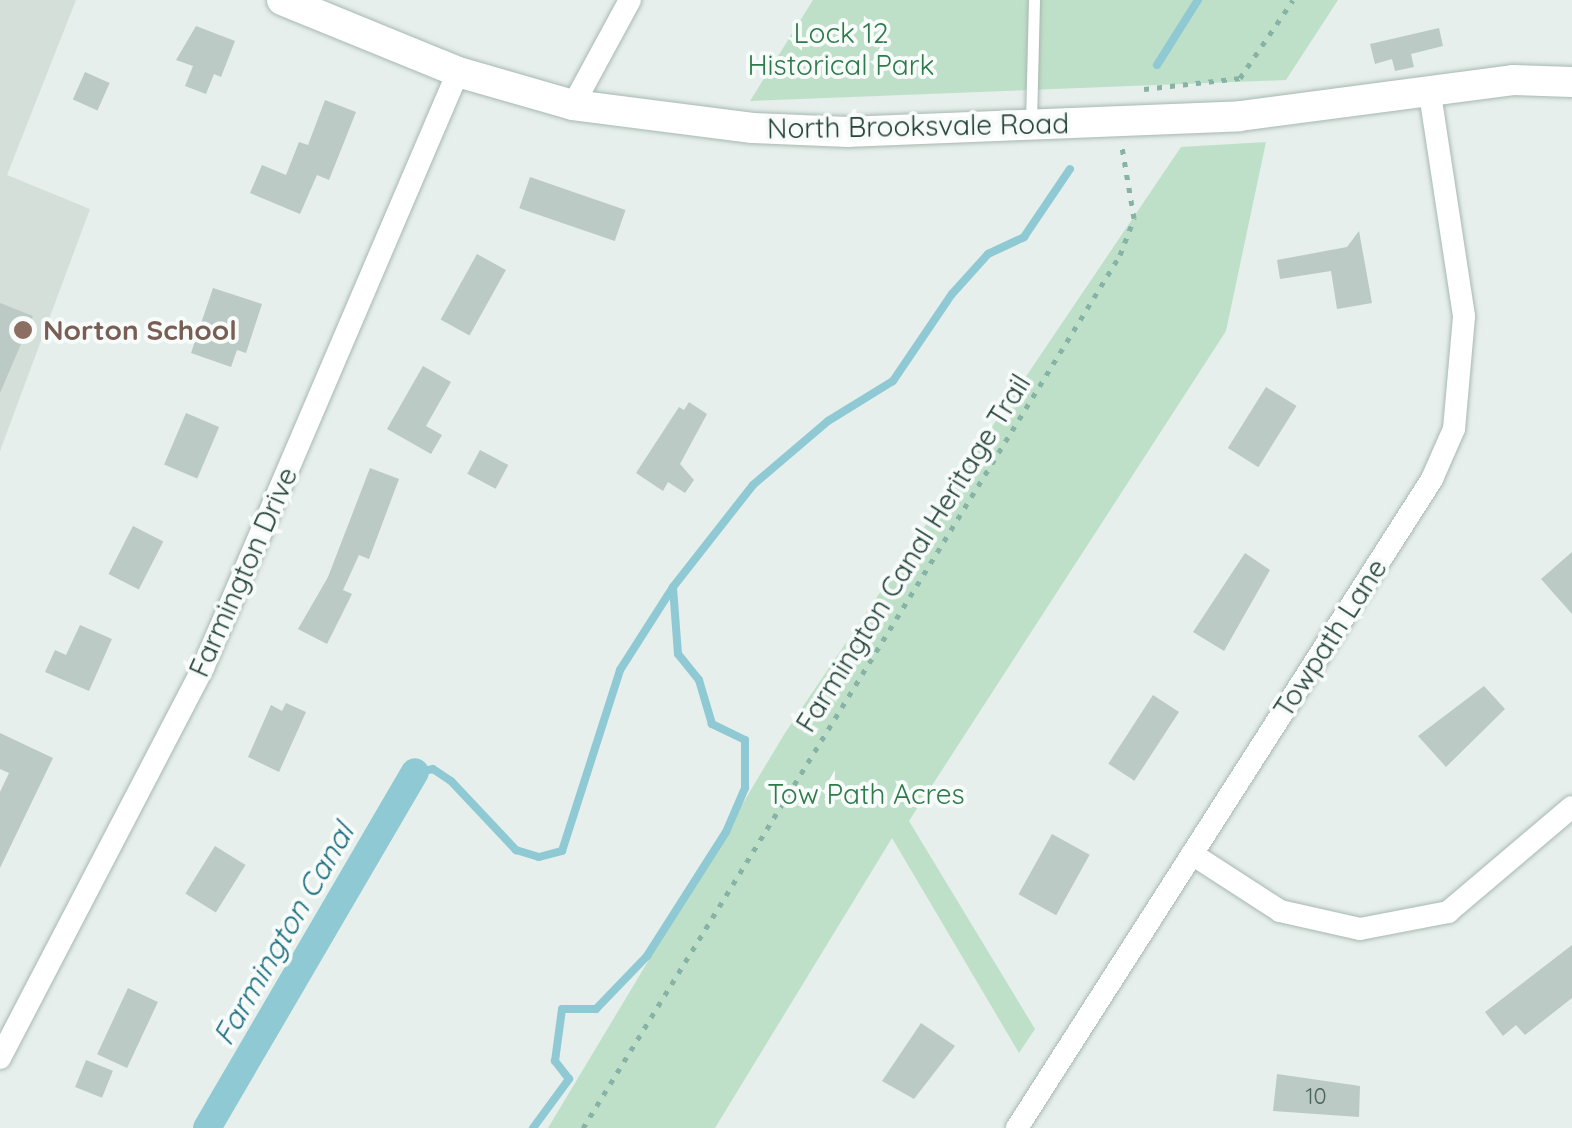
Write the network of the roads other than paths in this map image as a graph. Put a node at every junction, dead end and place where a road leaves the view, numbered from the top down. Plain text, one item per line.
1 (282, 0) edge
2 (630, 0) edge
3 (1034, 0) edge
4 (458, 72) junction
5 (1572, 82) edge
6 (1430, 94) junction
7 (573, 105) junction
8 (1030, 127) junction
9 (1572, 806) edge
10 (1192, 854) junction
11 (0, 1058) edge
12 (1017, 1128) edge

1 - 4 main road, North Brooksvale Road
2 - 7 street
3 - 8 lane
4 - 7 main road, North Brooksvale Road
4 - 11 street, Farmington Drive
5 - 6 main road, North Brooksvale Road
6 - 8 main road, North Brooksvale Road
6 - 10 street, Towpath Lane
7 - 8 main road, North Brooksvale Road
9 - 10 street
10 - 12 street, Towpath Lane

